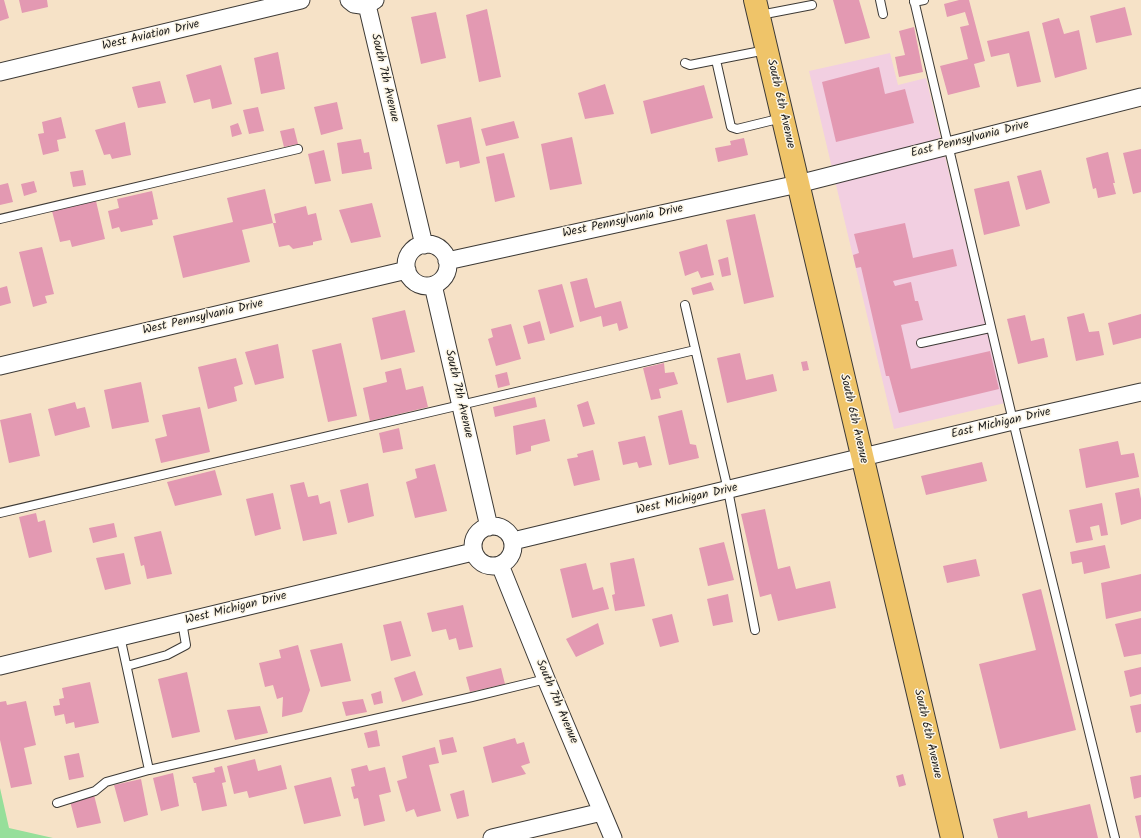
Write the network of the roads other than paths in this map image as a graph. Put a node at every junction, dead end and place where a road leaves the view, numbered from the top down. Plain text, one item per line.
1 (301, 0) edge
2 (349, 0) edge
3 (880, 0) edge
4 (924, 0) edge
5 (914, 1) edge
6 (371, 2) edge
7 (812, 5) dead end
8 (757, 8) edge
9 (883, 14) dead end
10 (767, 50) junction
11 (716, 60) junction
12 (685, 63) dead end
13 (0, 72) edge
14 (1141, 97) edge
15 (783, 118) junction
16 (947, 146) junction
17 (298, 149) dead end
18 (798, 184) junction
19 (0, 218) edge
20 (424, 245) junction
21 (447, 261) junction
22 (407, 270) junction
23 (433, 285) junction
24 (685, 306) dead end
25 (990, 328) junction
26 (921, 343) dead end
27 (695, 350) junction
28 (0, 366) edge
29 (1141, 392) edge
30 (461, 405) junction
31 (1013, 421) junction
32 (862, 458) junction
33 (728, 490) junction
34 (0, 513) edge
35 (489, 527) junction
36 (513, 541) junction
37 (473, 552) junction
38 (500, 566) junction
39 (182, 622) junction
40 (754, 630) dead end
41 (120, 636) junction
42 (0, 666) edge
43 (127, 666) junction
44 (546, 679) junction
45 (149, 770) junction
46 (57, 803) dead end
47 (602, 812) junction
48 (492, 838) edge
49 (613, 838) edge
50 (952, 838) edge
51 (1115, 838) edge

1 - 13 street, West Aviation Drive
2 - 6 street
3 - 9 lane
4 - 5 lane
5 - 16 lane
6 - 20 street, South 7th Avenue
7 - 8 lane
8 - 10 main road, South 6th Avenue
10 - 11 lane
10 - 15 main road, South 6th Avenue
11 - 12 lane
11 - 15 lane
14 - 16 street, East Pennsylvania Drive
15 - 18 main road, South 6th Avenue
16 - 18 street, East Pennsylvania Drive
16 - 25 lane
17 - 19 lane
18 - 21 street, West Pennsylvania Drive
18 - 32 main road, South 6th Avenue
20 - 21 street
20 - 22 street
21 - 23 street
22 - 23 street
22 - 28 street, West Pennsylvania Drive
23 - 30 street, South 7th Avenue
24 - 27 lane
25 - 26 lane
25 - 31 lane
27 - 30 lane
27 - 33 lane
29 - 31 street, East Michigan Drive
30 - 34 lane
30 - 35 street, South 7th Avenue
31 - 32 street, East Michigan Drive
31 - 51 lane
32 - 33 street, West Michigan Drive
32 - 50 main road, South 6th Avenue
33 - 36 street, West Michigan Drive
33 - 40 lane
35 - 36 street
35 - 37 street
36 - 38 street
37 - 38 street
37 - 39 street, West Michigan Drive
38 - 44 street, South 7th Avenue
39 - 41 street, West Michigan Drive
39 - 43 lane
41 - 42 street, West Michigan Drive
41 - 43 lane
43 - 45 lane
44 - 45 lane
44 - 47 street, South 7th Avenue
45 - 46 lane
47 - 48 street
47 - 49 street, South 7th Avenue

